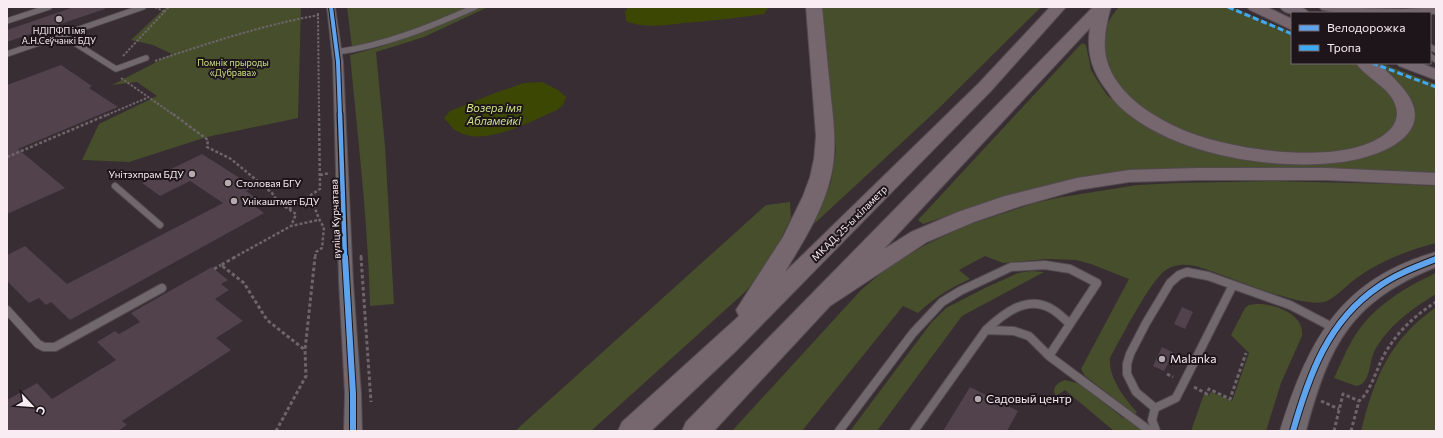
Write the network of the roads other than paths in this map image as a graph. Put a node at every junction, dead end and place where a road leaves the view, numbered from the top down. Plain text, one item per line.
1 (49, 7) edge
2 (143, 7) edge
3 (331, 7) edge
4 (475, 7) edge
5 (814, 7) edge
6 (1058, 7) edge
7 (1102, 7) edge
8 (1255, 7) edge
9 (1287, 7) edge
10 (1327, 7) edge
11 (1436, 9) edge
12 (1300, 12) edge
13 (1382, 12) edge
14 (1411, 12) edge
15 (7, 21) edge
16 (1291, 21) edge
17 (1291, 25) edge
18 (62, 35) junction
19 (337, 52) junction
20 (7, 54) edge
21 (146, 58) dead end
22 (1365, 64) edge
23 (1408, 64) edge
24 (1436, 75) edge
25 (1436, 179) edge
26 (115, 186) dead end
27 (160, 225) dead end
28 (1436, 259) edge
29 (1233, 285) junction
30 (162, 288) dead end
31 (822, 300) junction
32 (7, 310) edge
33 (1070, 324) junction
34 (1334, 328) junction
35 (986, 330) junction
36 (727, 344) junction
37 (1049, 356) junction
38 (1154, 408) junction
39 (353, 431) edge
40 (632, 431) edge
41 (696, 431) edge
42 (839, 431) edge
43 (914, 431) edge
44 (1150, 431) edge
45 (1156, 431) edge
46 (1293, 431) edge

1 - 15 lane
2 - 18 lane
3 - 19 street, вуліца Курчатава
4 - 19 lane
5 - 36 highway
6 - 36 highway, МКАД, 25-ы кіламетр
7 - 22 highway
7 - 31 highway
8 - 16 main road
8 - 17 highway
9 - 12 main road
10 - 13 highway
11 - 14 highway
18 - 20 lane
18 - 21 lane
19 - 39 street, вуліца Курчатава
23 - 24 main road
25 - 31 highway
26 - 27 lane
28 - 34 street
29 - 34 lane
29 - 38 lane
29 - 38 lane
30 - 32 lane
31 - 41 highway
33 - 35 lane
33 - 37 lane
33 - 42 lane
34 - 46 street
35 - 37 lane
35 - 43 lane
36 - 40 highway, МКАД, 25-ы кіламетр
37 - 44 lane
38 - 45 lane

